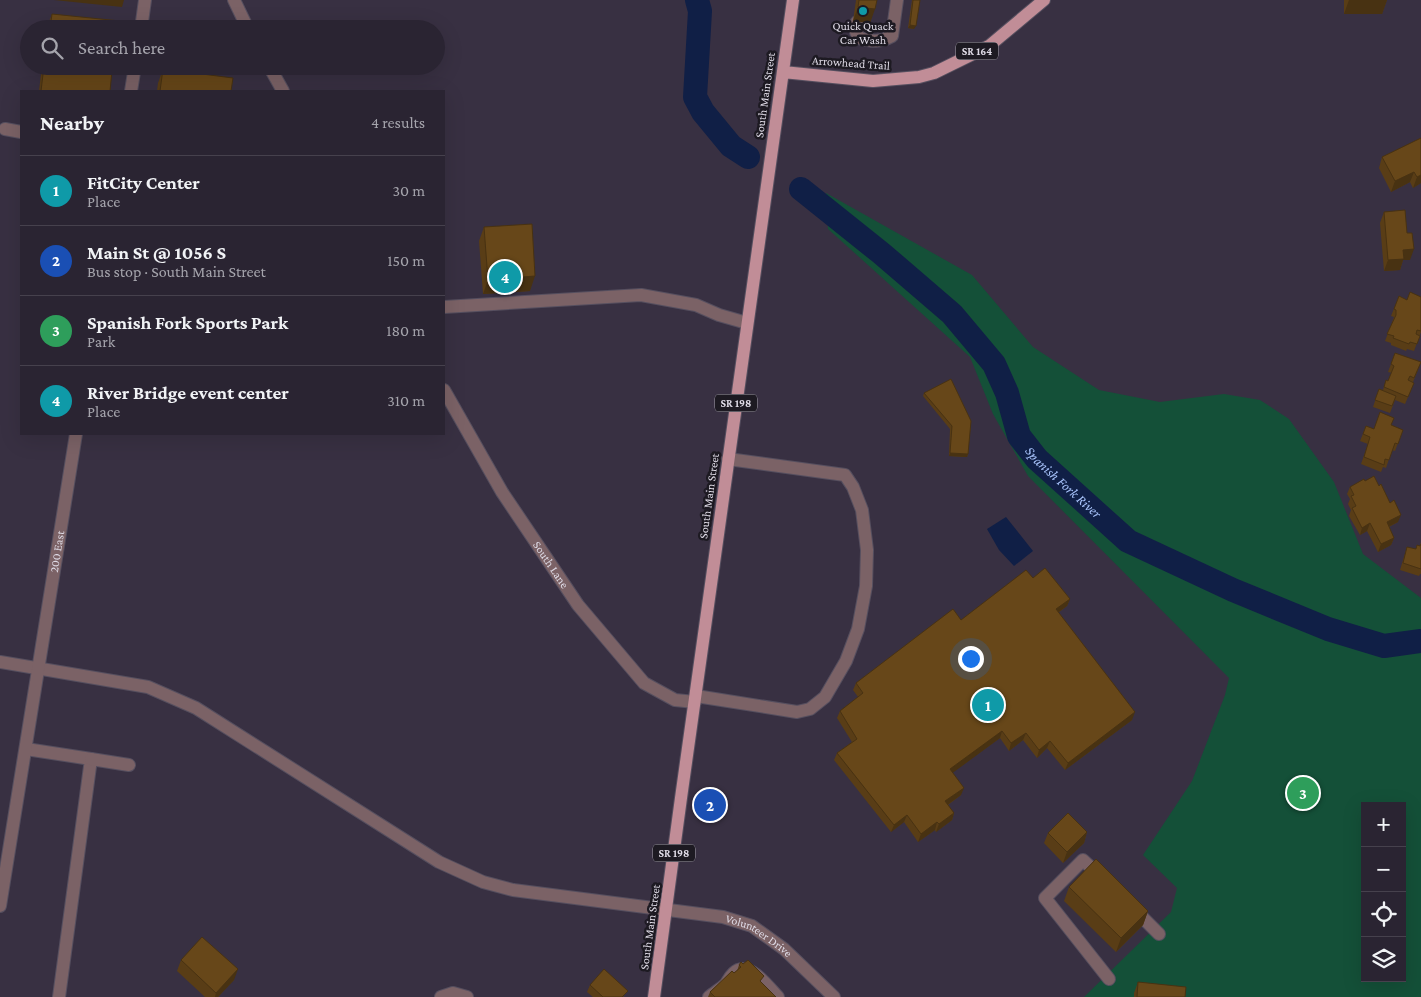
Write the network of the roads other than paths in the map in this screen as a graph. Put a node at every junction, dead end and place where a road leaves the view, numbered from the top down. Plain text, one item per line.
1 (145, 0) edge
2 (234, 0) edge
3 (793, 0) edge
4 (897, 0) edge
5 (1044, 0) edge
6 (142, 20) edge
7 (244, 20) edge
8 (857, 22) dead end
9 (783, 72) junction
10 (134, 75) edge
11 (274, 75) edge
12 (131, 90) edge
13 (282, 90) edge
14 (5, 130) dead end
15 (20, 132) edge
16 (445, 307) edge
17 (747, 323) junction
18 (445, 392) edge
19 (76, 435) edge
20 (728, 459) junction
21 (0, 662) edge
22 (38, 669) junction
23 (695, 699) junction
24 (26, 749) junction
25 (91, 759) junction
26 (129, 765) dead end
27 (3, 867) edge
28 (1111, 887) edge
29 (1124, 900) edge
30 (0, 906) edge
31 (667, 909) junction
32 (1159, 934) dead end
33 (1109, 979) dead end
34 (59, 997) edge
35 (441, 997) edge
36 (467, 997) edge
37 (654, 997) edge
38 (710, 997) edge
39 (778, 997) edge
40 (834, 997) edge

1 - 6 street
2 - 7 street
3 - 9 main road, South Main Street / SR 198
4 - 8 street
5 - 9 main road, Arrowhead Trail / SR 164
9 - 17 main road, South Main Street / SR 198
10 - 12 street
11 - 13 street
14 - 15 street
16 - 17 street
17 - 20 main road, South Main Street / SR 198
18 - 23 street, South Lane
19 - 22 street, 200 East
20 - 23 main road, South Main Street / SR 198
20 - 23 street, South Lane
21 - 22 street, Volunteer Drive
22 - 24 street, 200 East
22 - 31 street, Volunteer Drive
23 - 31 main road, South Main Street / SR 198
24 - 25 street
24 - 27 street, 200 East
25 - 26 street
25 - 34 street
27 - 30 street, 200 East
28 - 33 street
29 - 32 street
31 - 37 main road, South Main Street / SR 198
31 - 40 street, Volunteer Drive
35 - 36 street
38 - 39 street

